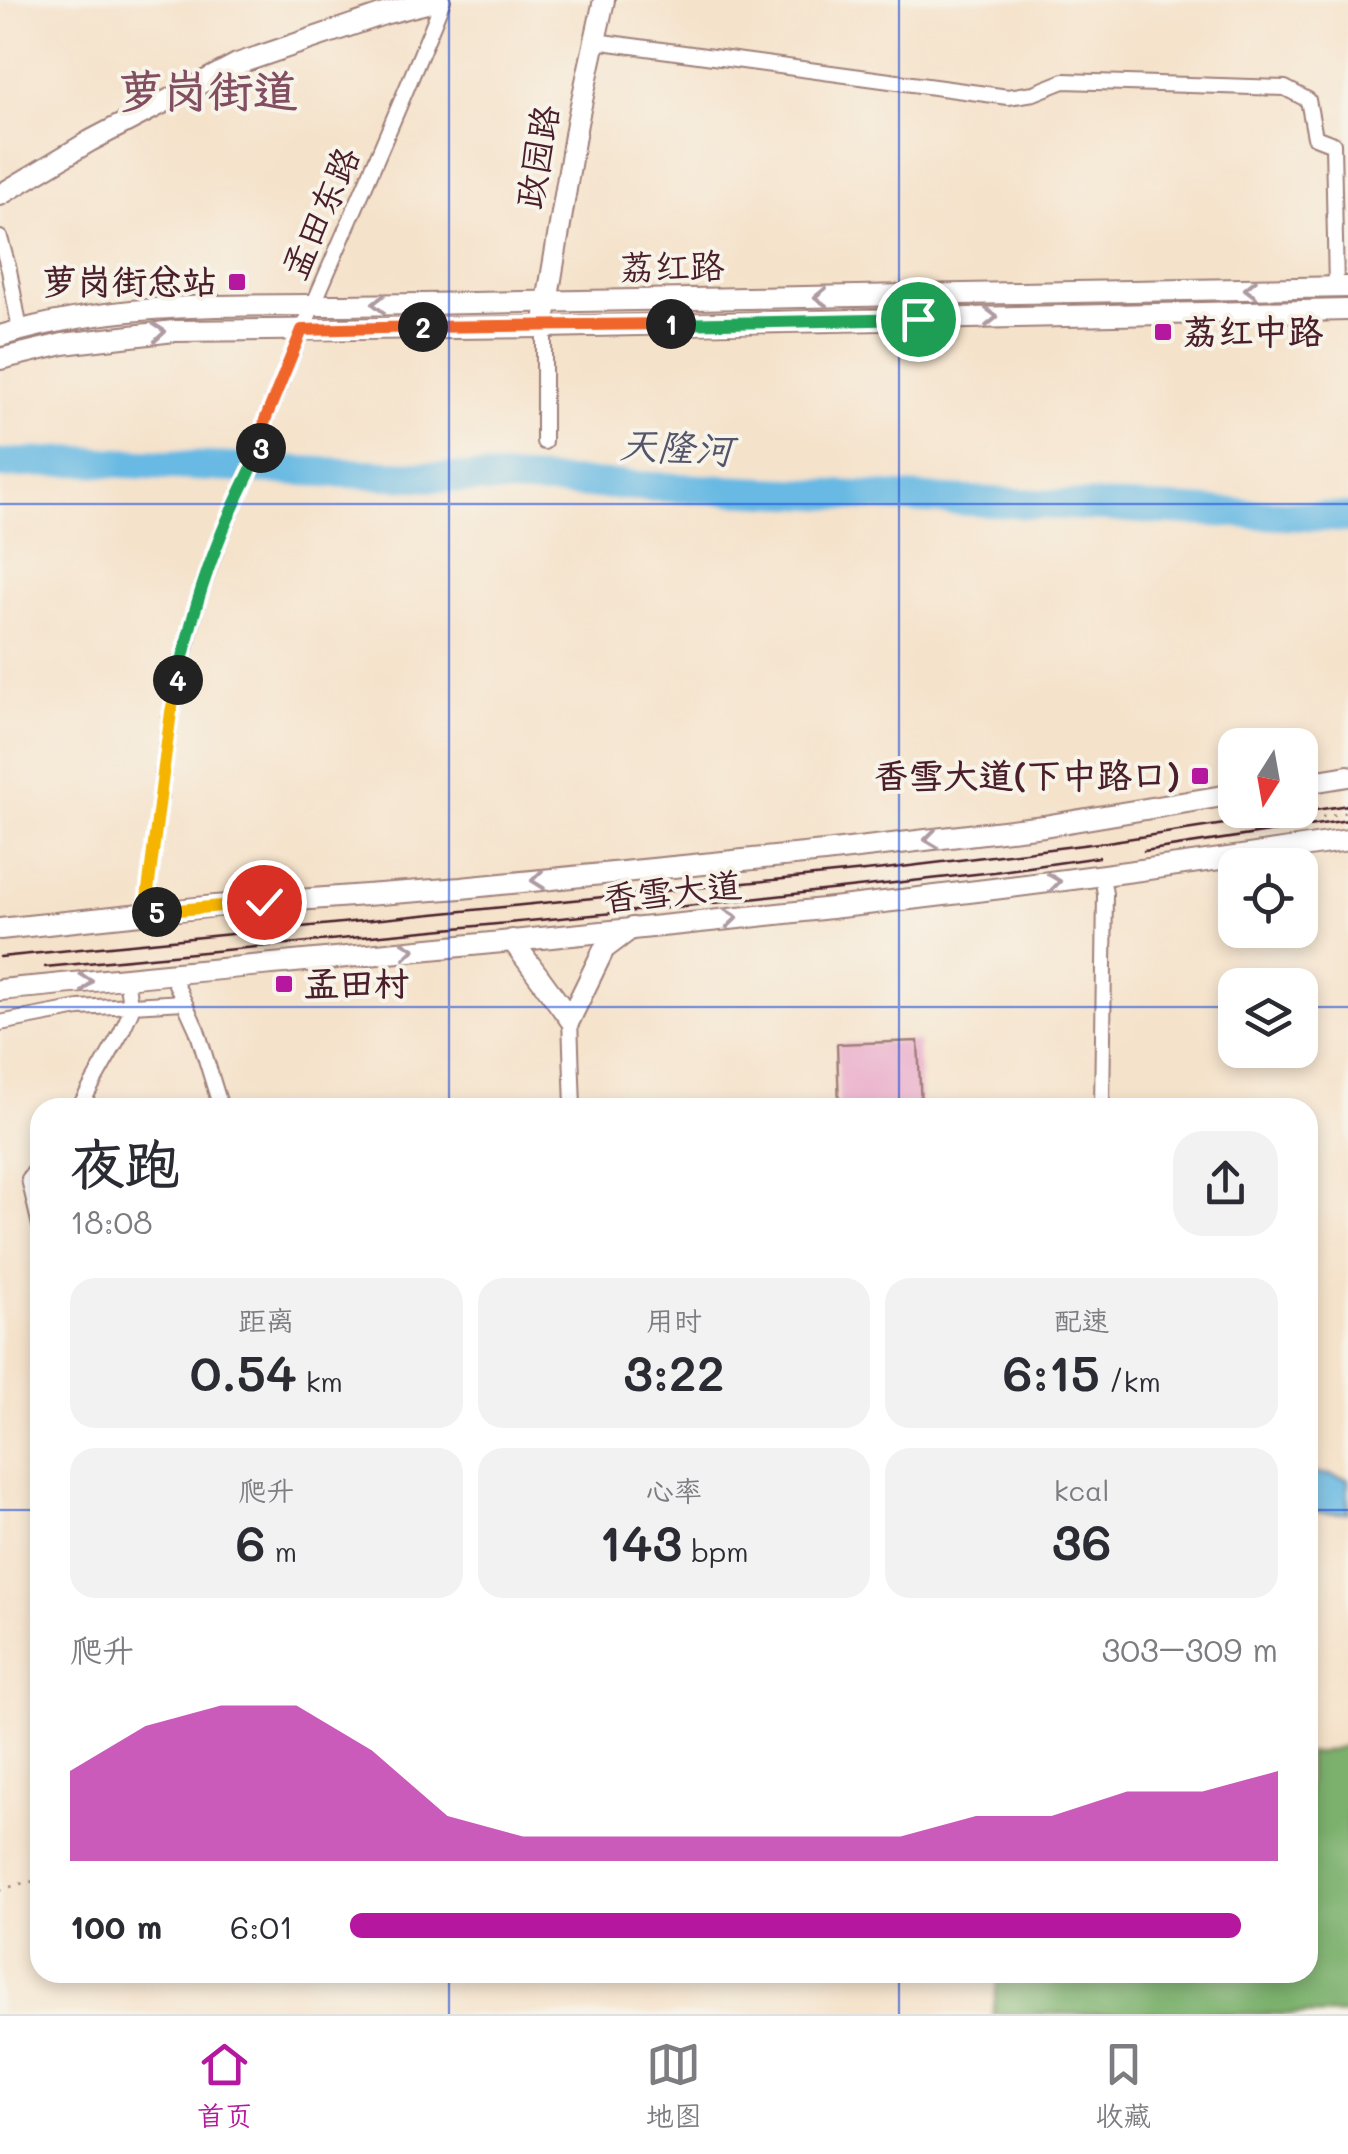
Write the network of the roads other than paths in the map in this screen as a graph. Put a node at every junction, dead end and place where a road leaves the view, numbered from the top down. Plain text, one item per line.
1 (440, 0) edge
2 (604, 0) edge
3 (595, 41) junction
4 (0, 195) edge
5 (0, 238) edge
6 (1342, 287) edge
7 (546, 302) junction
8 (313, 305) junction
9 (1348, 310) edge
10 (58, 320) junction
11 (544, 327) junction
12 (302, 330) junction
13 (10, 333) edge
14 (62, 344) junction
15 (0, 359) edge
16 (544, 442) dead end
17 (1348, 776) edge
18 (1318, 781) edge
19 (1218, 797) edge
20 (1348, 840) edge
21 (1102, 876) junction
22 (145, 914) junction
23 (632, 928) junction
24 (0, 929) edge
25 (512, 940) junction
26 (171, 974) junction
27 (126, 978) junction
28 (0, 990) edge
29 (184, 1002) junction
30 (130, 1006) junction
31 (570, 1019) junction
32 (0, 1024) edge
33 (85, 1098) edge
34 (218, 1098) edge
35 (573, 1098) edge
36 (1102, 1098) edge

1 - 4 main road
1 - 8 street, 孟田东路
2 - 3 main road, 政园路
3 - 6 street
3 - 7 main road, 政园路
5 - 13 street
6 -> 7 main road, 荔红路
7 -> 8 main road, 荔红路
7 - 11 main road, 政园路
8 - 10 main road, 荔红路
8 - 12 street, 孟田东路
11 -> 9 main road, 荔红路
10 - 13 main road, 荔红路
10 - 14 main road
11 - 12 main road, 荔红路
11 - 16 street
14 -> 12 main road, 荔红路
12 - 22 street, 孟田东路
14 - 15 main road, 荔红路
17 - 18 main road
19 -> 22 main road, 香雪大道
20 - 21 main road, 香雪大道
23 -> 21 main road, 香雪大道
21 - 36 street
22 - 24 main road, 香雪大道
23 - 25 main road, 香雪大道
23 - 31 main road
26 -> 25 main road, 香雪大道
25 - 31 main road
26 - 27 main road, 香雪大道
26 - 29 street
28 -> 27 main road, 香雪大道
27 - 30 street
29 - 30 street
29 - 34 street
30 - 32 street
30 - 33 street
31 - 35 street

